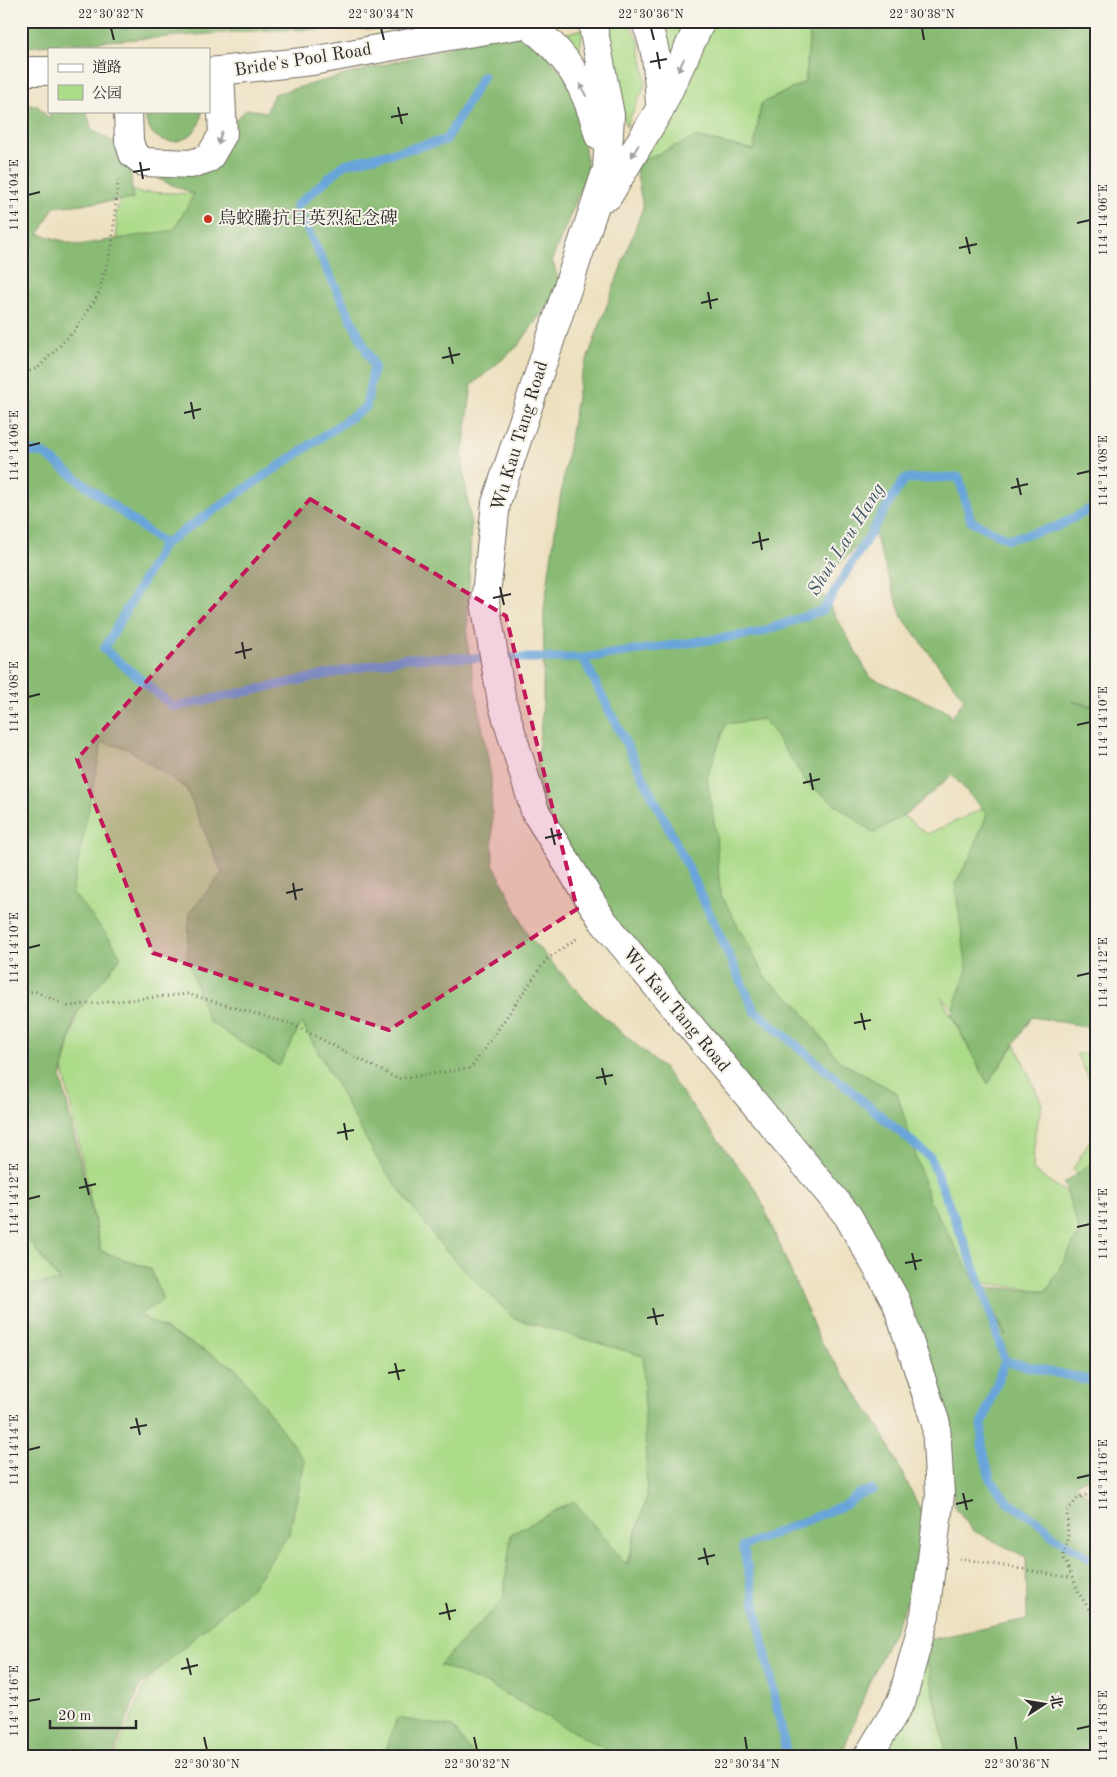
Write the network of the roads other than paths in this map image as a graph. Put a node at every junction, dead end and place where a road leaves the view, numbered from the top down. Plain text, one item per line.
1 (592, 21) edge
2 (646, 21) edge
3 (701, 21) edge
4 (536, 23) edge
5 (21, 71) edge
6 (48, 71) edge
7 (214, 72) edge
8 (660, 109) junction
9 (128, 112) edge
10 (601, 187) junction
11 (584, 236) junction
12 (868, 1756) edge

1 - 10 street, Wu Kau Tang Road
2 - 8 street
3 -> 8 street, Wu Kau Tang Road
4 - 7 street, Bride's Pool Road
10 -> 4 street
5 - 6 street
7 -> 9 street
8 -> 11 street, Wu Kau Tang Road
10 - 11 street, Wu Kau Tang Road
11 - 12 street, Wu Kau Tang Road

